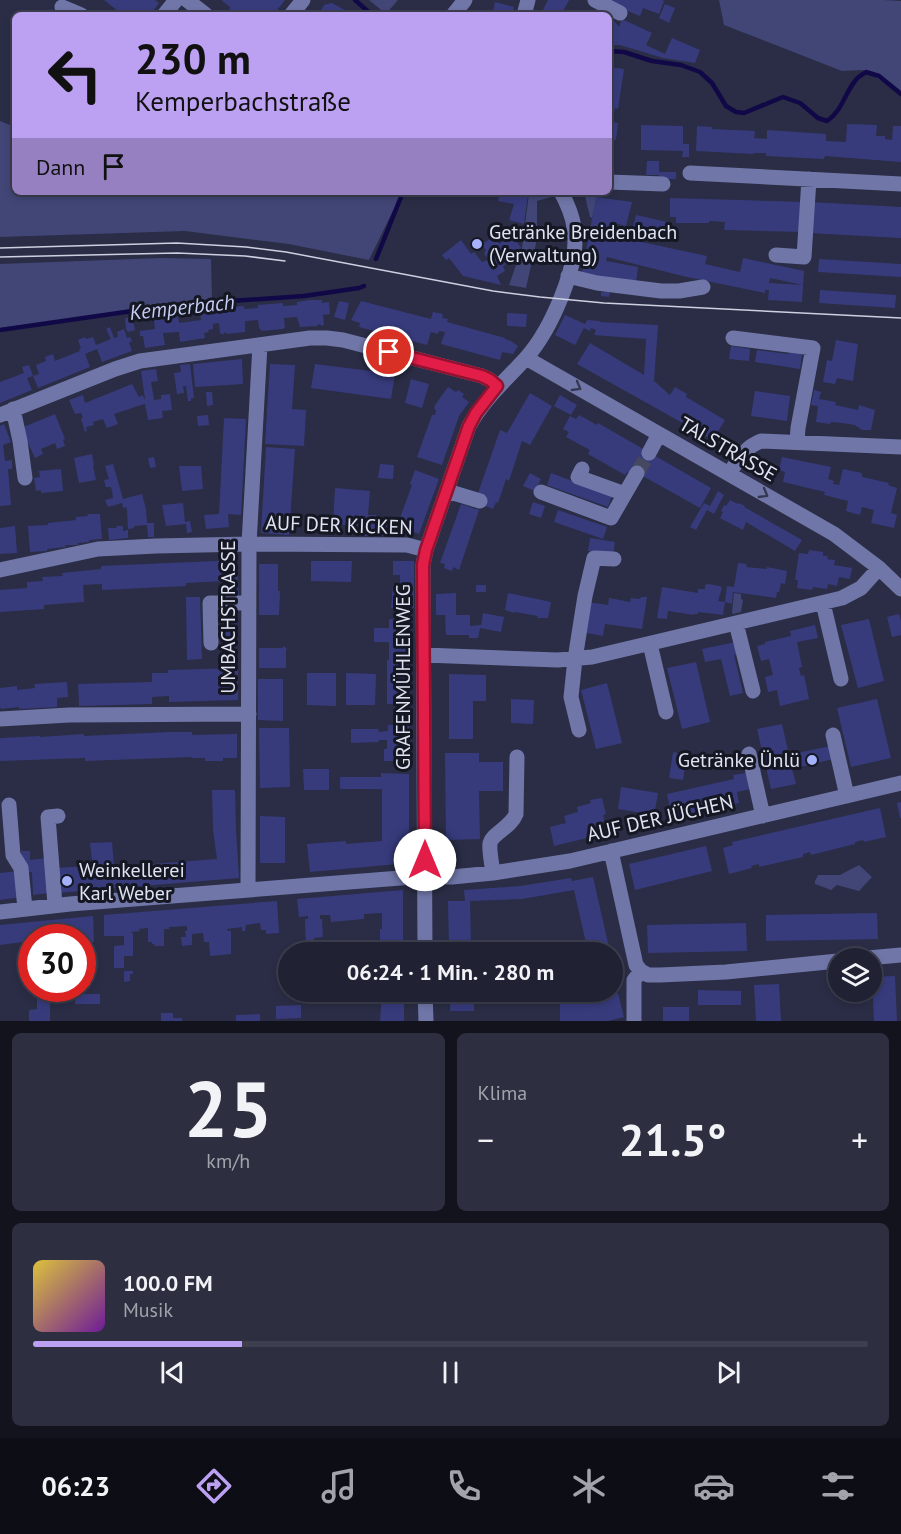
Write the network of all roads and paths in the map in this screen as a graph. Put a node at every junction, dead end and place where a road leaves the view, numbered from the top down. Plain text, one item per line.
1 (165, 0) edge
2 (176, 0) edge
3 (187, 0) edge
4 (303, 0) edge
5 (465, 0) edge
6 (595, 0) edge
7 (62, 7) dead end
8 (74, 12) edge
9 (155, 12) edge
10 (166, 12) edge
11 (202, 12) edge
12 (293, 12) edge
13 (455, 12) edge
14 (620, 13) dead end
15 (690, 173) dead end
16 (809, 179) junction
17 (612, 182) edge
18 (663, 184) dead end
19 (901, 184) edge
20 (562, 195) edge
21 (776, 255) dead end
22 (568, 276) junction
23 (703, 287) dead end
24 (733, 338) dead end
25 (260, 345) junction
26 (526, 358) junction
27 (497, 386) junction
28 (7, 412) edge
29 (660, 434) junction
30 (797, 442) junction
31 (901, 447) edge
32 (649, 453) tunnel mouth
33 (582, 469) dead end
34 (638, 473) tunnel mouth
35 (729, 474) junction
36 (25, 478) dead end
37 (447, 491) junction
38 (541, 492) dead end
39 (625, 494) junction
40 (480, 501) dead end
41 (249, 544) junction
42 (426, 550) junction
43 (614, 559) dead end
44 (879, 568) junction
45 (0, 570) edge
46 (901, 589) edge
47 (249, 603) junction
48 (823, 603) junction
49 (736, 624) junction
50 (211, 643) dead end
51 (650, 644) junction
52 (424, 655) junction
53 (575, 659) junction
54 (841, 679) dead end
55 (753, 692) dead end
56 (666, 712) dead end
57 (249, 714) junction
58 (0, 720) edge
59 (579, 730) dead end
60 (833, 735) dead end
61 (749, 754) dead end
62 (517, 757) dead end
63 (901, 783) edge
64 (847, 796) junction
65 (9, 805) dead end
66 (58, 816) dead end
67 (763, 816) junction
68 (611, 851) junction
69 (493, 873) junction
70 (425, 877) junction
71 (248, 890) junction
72 (56, 905) junction
73 (25, 909) junction
74 (0, 912) edge
75 (425, 942) edge
76 (901, 956) edge
77 (882, 957) edge
78 (828, 962) edge
79 (644, 973) junction
80 (425, 1002) edge
81 (426, 1021) edge
82 (634, 1021) edge

1 - 9 street
2 - 10 street
3 - 11 street
4 - 12 street
5 - 13 street
6 - 14 street
7 - 8 street
15 - 16 street
16 - 19 street
16 - 21 street
17 - 18 street
20 - 22 street, GRAFENMÜHLENWEG
22 - 23 street
22 - 26 street, GRAFENMÜHLENWEG
24 - 30 street
25 - 27 street
25 - 28 street
25 - 41 street, UMBACHSTRASSE
26 - 27 street, GRAFENMÜHLENWEG
26 -> 29 street, TALSTRASSE
27 - 37 street, GRAFENMÜHLENWEG
28 - 36 street
29 - 32 street
29 - 35 street, TALSTRASSE
30 - 31 street
30 - 35 street
33 - 39 street
34 - 39 street
35 -> 44 street, TALSTRASSE
37 - 40 street
37 - 42 street, GRAFENMÜHLENWEG
38 - 39 street
41 - 42 street, AUF DER KICKEN
41 - 45 street, AUF DER KICKEN
41 - 47 street, UMBACHSTRASSE
42 - 52 street, GRAFENMÜHLENWEG
43 - 53 street
44 - 46 street, TALSTRASSE
44 - 48 street
47 - 50 street
47 - 57 street, UMBACHSTRASSE
48 - 49 street
48 - 54 street
49 - 51 street
49 - 55 street
51 - 53 street
51 - 56 street
52 - 53 street
52 - 70 street, GRAFENMÜHLENWEG
53 - 59 street
57 - 58 street
57 - 71 street, UMBACHSTRASSE
60 - 64 street
61 - 67 street
62 - 69 street
63 - 64 street, AUF DER JÜCHEN
64 - 67 street, AUF DER JÜCHEN
65 - 73 street
66 - 72 street
67 - 68 street, AUF DER JÜCHEN
68 - 69 street, AUF DER JÜCHEN
68 - 79 street
69 - 70 street, AUF DER JÜCHEN
70 - 71 street, AUF DER JÜCHEN
70 - 75 street, GRAFENMÜHLENWEG
71 - 72 street, AUF DER JÜCHEN
72 - 73 street, AUF DER JÜCHEN
73 - 74 street, AUF DER JÜCHEN
76 - 77 street
78 - 79 street
79 - 82 street
80 - 81 street

